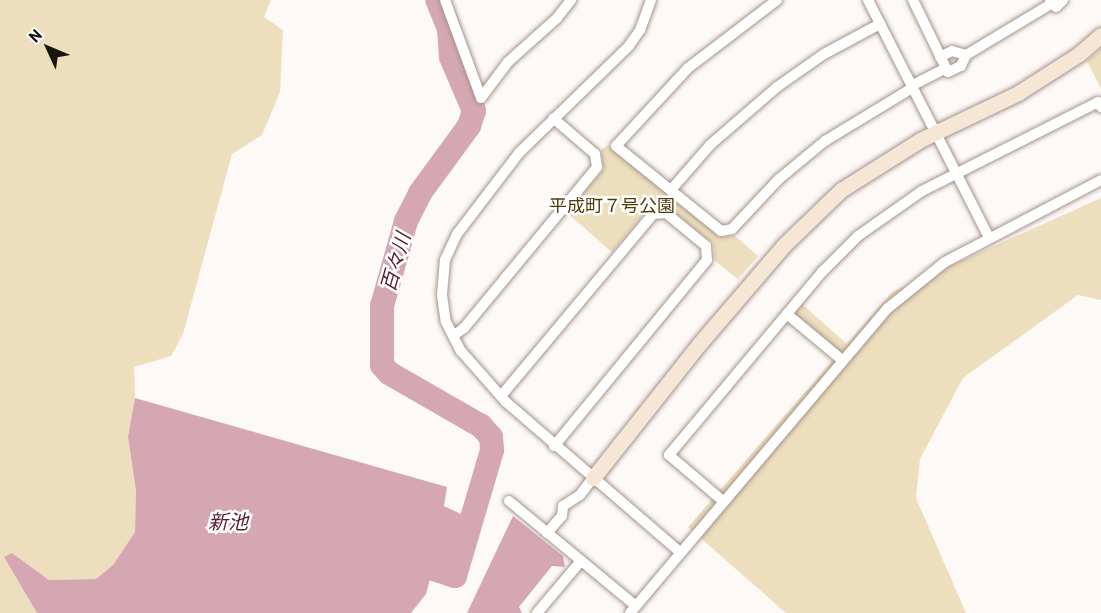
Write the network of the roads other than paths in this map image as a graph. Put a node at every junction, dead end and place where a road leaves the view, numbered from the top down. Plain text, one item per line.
1 (445, 0) edge
2 (570, 0) edge
3 (777, 0) edge
4 (868, 0) edge
5 (913, 0) edge
6 (1063, 0) edge
7 (653, 2) edge
8 (1051, 2) edge
9 (880, 24) junction
10 (1101, 35) edge
11 (966, 55) junction
12 (940, 57) junction
13 (946, 68) junction
14 (912, 87) junction
15 (1101, 107) edge
16 (553, 118) junction
17 (934, 133) junction
18 (955, 173) junction
19 (1101, 180) edge
20 (671, 190) junction
21 (989, 237) junction
22 (787, 314) junction
23 (453, 336) junction
24 (842, 360) junction
25 (501, 396) junction
26 (554, 446) junction
27 (593, 478) junction
28 (509, 501) dead end
29 (723, 501) junction
30 (547, 533) junction
31 (680, 552) junction
32 (581, 561) junction
33 (633, 610) edge
34 (537, 613) edge

1 - 2 street
3 - 20 street
4 - 9 street
5 - 12 street
6 - 8 street
7 - 16 street
8 - 11 street
9 - 14 street
9 - 20 street
10 - 17 street
11 - 12 street
11 - 13 street
12 - 13 street
13 - 14 street
14 - 17 street
14 - 20 street
15 - 18 street
16 - 23 street
16 - 23 street
17 - 18 street
17 - 27 street
18 - 21 street
18 - 22 street
19 - 21 street
21 - 24 street
22 - 24 street
22 - 29 street
23 - 25 street
24 - 29 street
25 - 26 street
25 - 26 street
26 - 27 street
27 - 30 street
27 - 31 street
28 - 30 street
29 - 31 street
30 - 32 street
31 - 33 street
32 - 33 street
32 - 34 street

